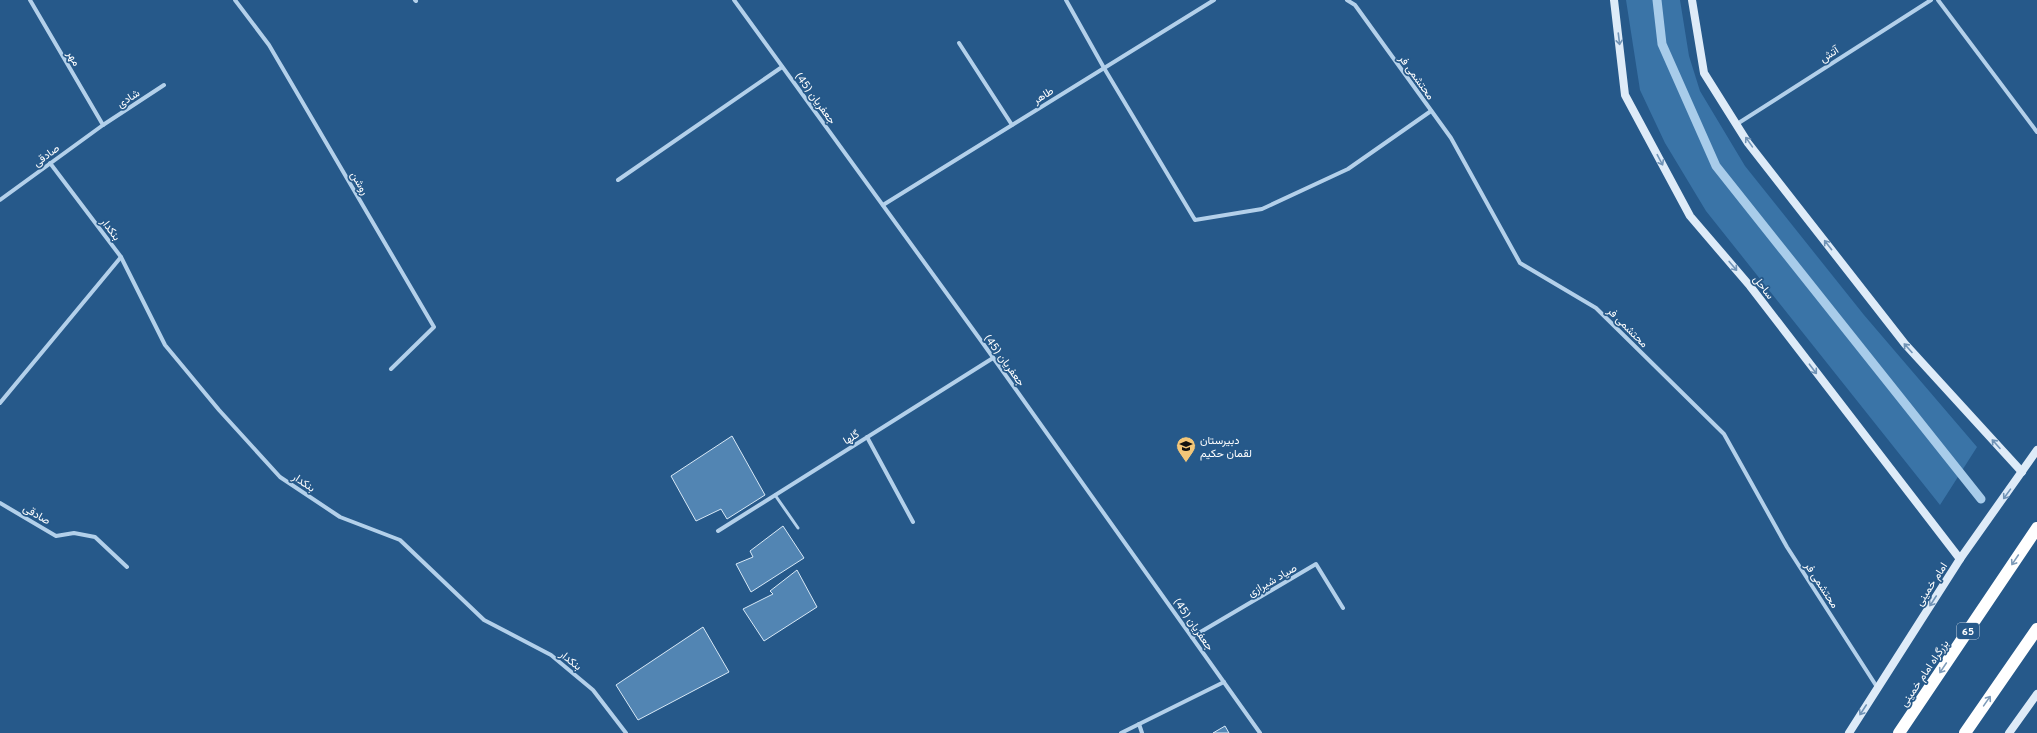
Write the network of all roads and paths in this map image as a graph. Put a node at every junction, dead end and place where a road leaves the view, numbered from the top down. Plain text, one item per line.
1 (30, 0) edge
2 (235, 0) edge
3 (734, 0) edge
4 (1066, 0) edge
5 (1214, 0) edge
6 (1347, 0) edge
7 (1614, 0) edge
8 (1692, 0) edge
9 (1931, 0) edge
10 (1938, 0) edge
11 (959, 43) dead end
12 (782, 67) junction
13 (1104, 68) junction
14 (164, 85) dead end
15 (1431, 112) junction
16 (1737, 124) junction
17 (103, 125) junction
18 (1012, 125) junction
19 (2037, 132) edge
20 (50, 163) junction
21 (618, 180) dead end
22 (0, 200) edge
23 (883, 205) junction
24 (121, 257) junction
25 (993, 358) junction
26 (391, 369) dead end
27 (0, 403) edge
28 (867, 437) junction
29 (2037, 450) edge
30 (2022, 472) junction
31 (775, 495) junction
32 (0, 503) edge
33 (912, 522) dead end
34 (798, 528) dead end
35 (2037, 528) edge
36 (718, 531) dead end
37 (1960, 559) junction
38 (127, 566) dead end
39 (1343, 608) dead end
40 (2037, 629) edge
41 (1192, 637) junction
42 (1224, 682) junction
43 (1878, 688) junction
44 (2037, 694) edge
45 (1139, 724) junction
46 (626, 733) edge
47 (1121, 733) edge
48 (1142, 733) edge
49 (1260, 733) edge
50 (1849, 733) edge
51 (1899, 733) edge
52 (1964, 733) edge
53 (2010, 733) edge

1 - 17 street, مهر
2 - 26 street, روشن
3 - 12 street, جعفریان (45)
4 - 13 street
5 - 13 street, طاهر
6 - 15 street, محتشمی فر
7 -> 37 street, ساحل
8 - 16 street
9 - 16 street, آتش
10 - 19 street
11 - 18 street
12 - 21 street
12 - 23 street, جعفریان (45)
13 - 15 street
13 - 18 street, طاهر
14 - 17 street, شادی
15 - 43 street, محتشمی فر
30 -> 16 street
17 - 20 street, صادقی
18 - 23 street, طاهر
20 - 22 street, صادقی
20 - 24 street, بنکدار
23 - 25 street, جعفریان (45)
24 - 27 street
24 - 46 street, بنکدار
25 - 28 street, گلها
25 - 41 street, جعفریان (45)
28 - 31 street, گلها
28 - 33 street
29 - 30 street, امام خمینی
30 -> 37 street, امام خمینی
31 - 34 lane
31 - 36 street, گلها
32 - 38 street, صادقی
35 -> 51 highway, بزرگراه امام خمینی / 65
37 -> 43 street, امام خمینی
39 - 41 street, صیاد شیرازی
52 -> 40 highway
41 - 42 street, جعفریان (45)
42 - 45 street
42 - 49 street, جعفریان (45)
43 -> 50 street, امام خمینی
44 - 53 street
45 - 47 street
45 - 48 street

